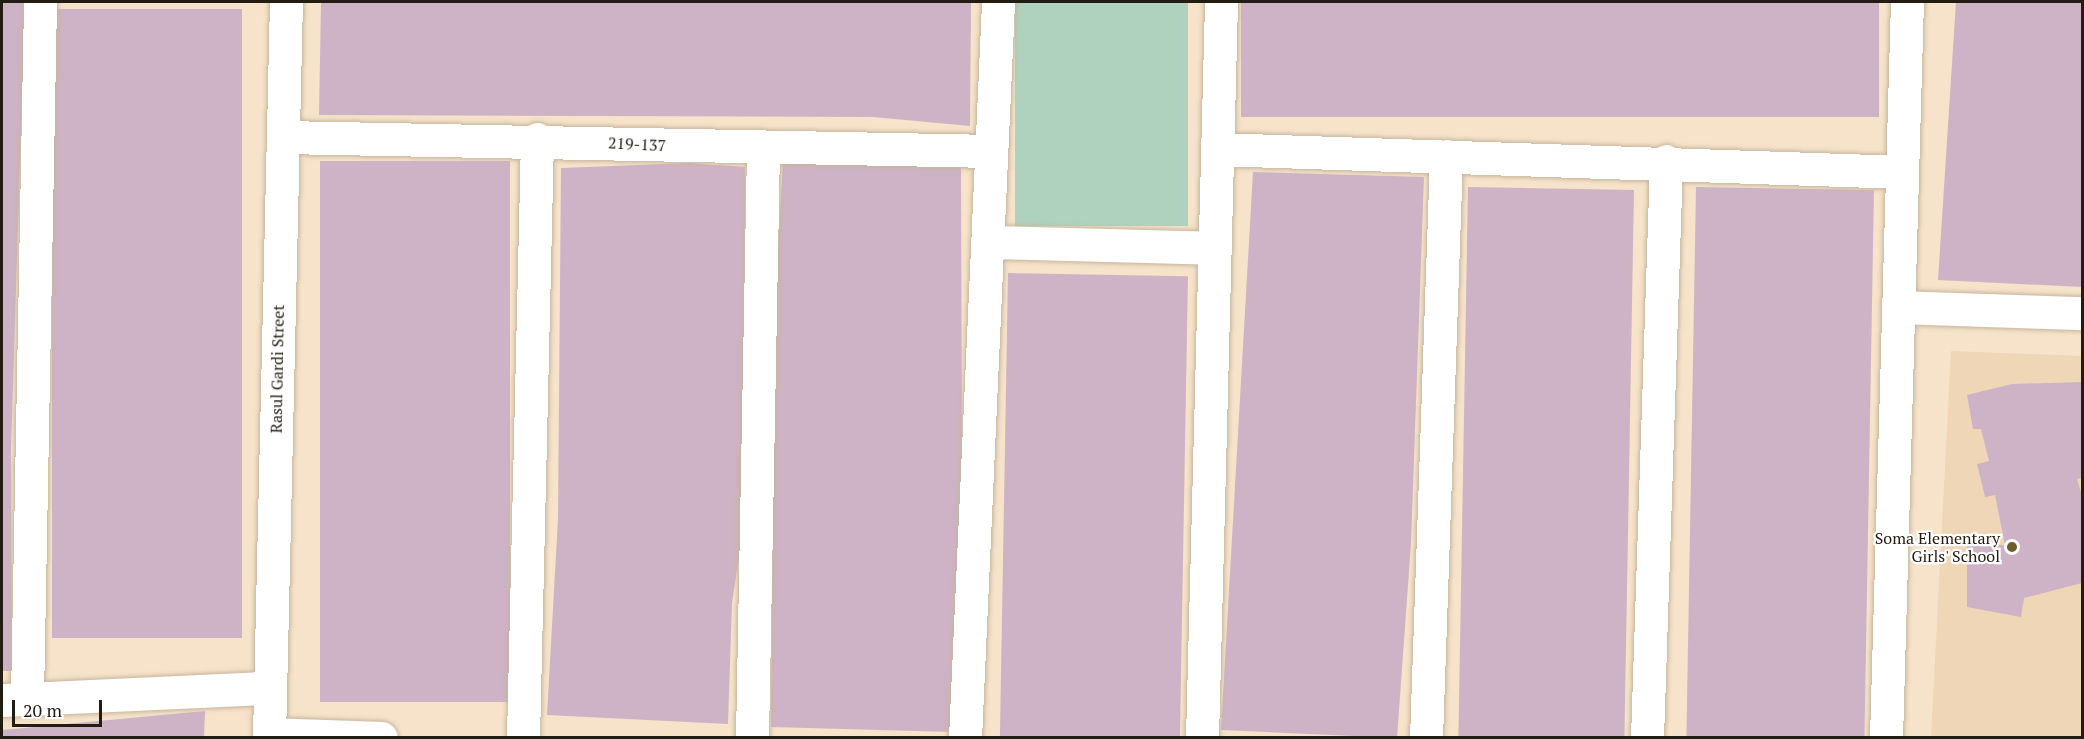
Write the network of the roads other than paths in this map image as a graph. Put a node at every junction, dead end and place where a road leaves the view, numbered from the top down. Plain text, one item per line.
1 (40, 2) edge
2 (286, 2) edge
3 (998, 2) edge
4 (1221, 2) edge
5 (1907, 2) edge
6 (283, 137) junction
7 (537, 139) junction
8 (763, 149) junction
9 (1217, 149) junction
10 (991, 151) junction
11 (1446, 156) junction
12 (1666, 161) junction
13 (1902, 172) junction
14 (990, 242) junction
15 (1215, 248) junction
16 (1898, 307) junction
17 (2082, 313) edge
18 (270, 688) junction
19 (14, 699) edge
20 (269, 736) edge
21 (381, 738) edge
22 (523, 738) edge
23 (752, 738) edge
24 (964, 738) edge
25 (1202, 738) edge
26 (1426, 738) edge
27 (1647, 738) edge
28 (1886, 738) edge

1 - 19 street
2 - 6 street, Rasul Gardi Street
3 - 10 street
4 - 9 street
5 - 13 street
6 - 7 street, 219-137
6 - 18 street, Rasul Gardi Street
7 - 8 street, 219-137
7 - 22 street
8 - 10 street, 219-137
8 - 23 street
9 - 11 street
9 - 15 street
10 - 14 street
11 - 12 street
11 - 26 street
12 - 13 street
12 - 27 street
13 - 16 street
14 - 15 street
14 - 24 street
15 - 25 street
16 - 17 street
16 - 28 street
18 - 19 street
18 - 20 street, Rasul Gardi Street
20 - 21 street

